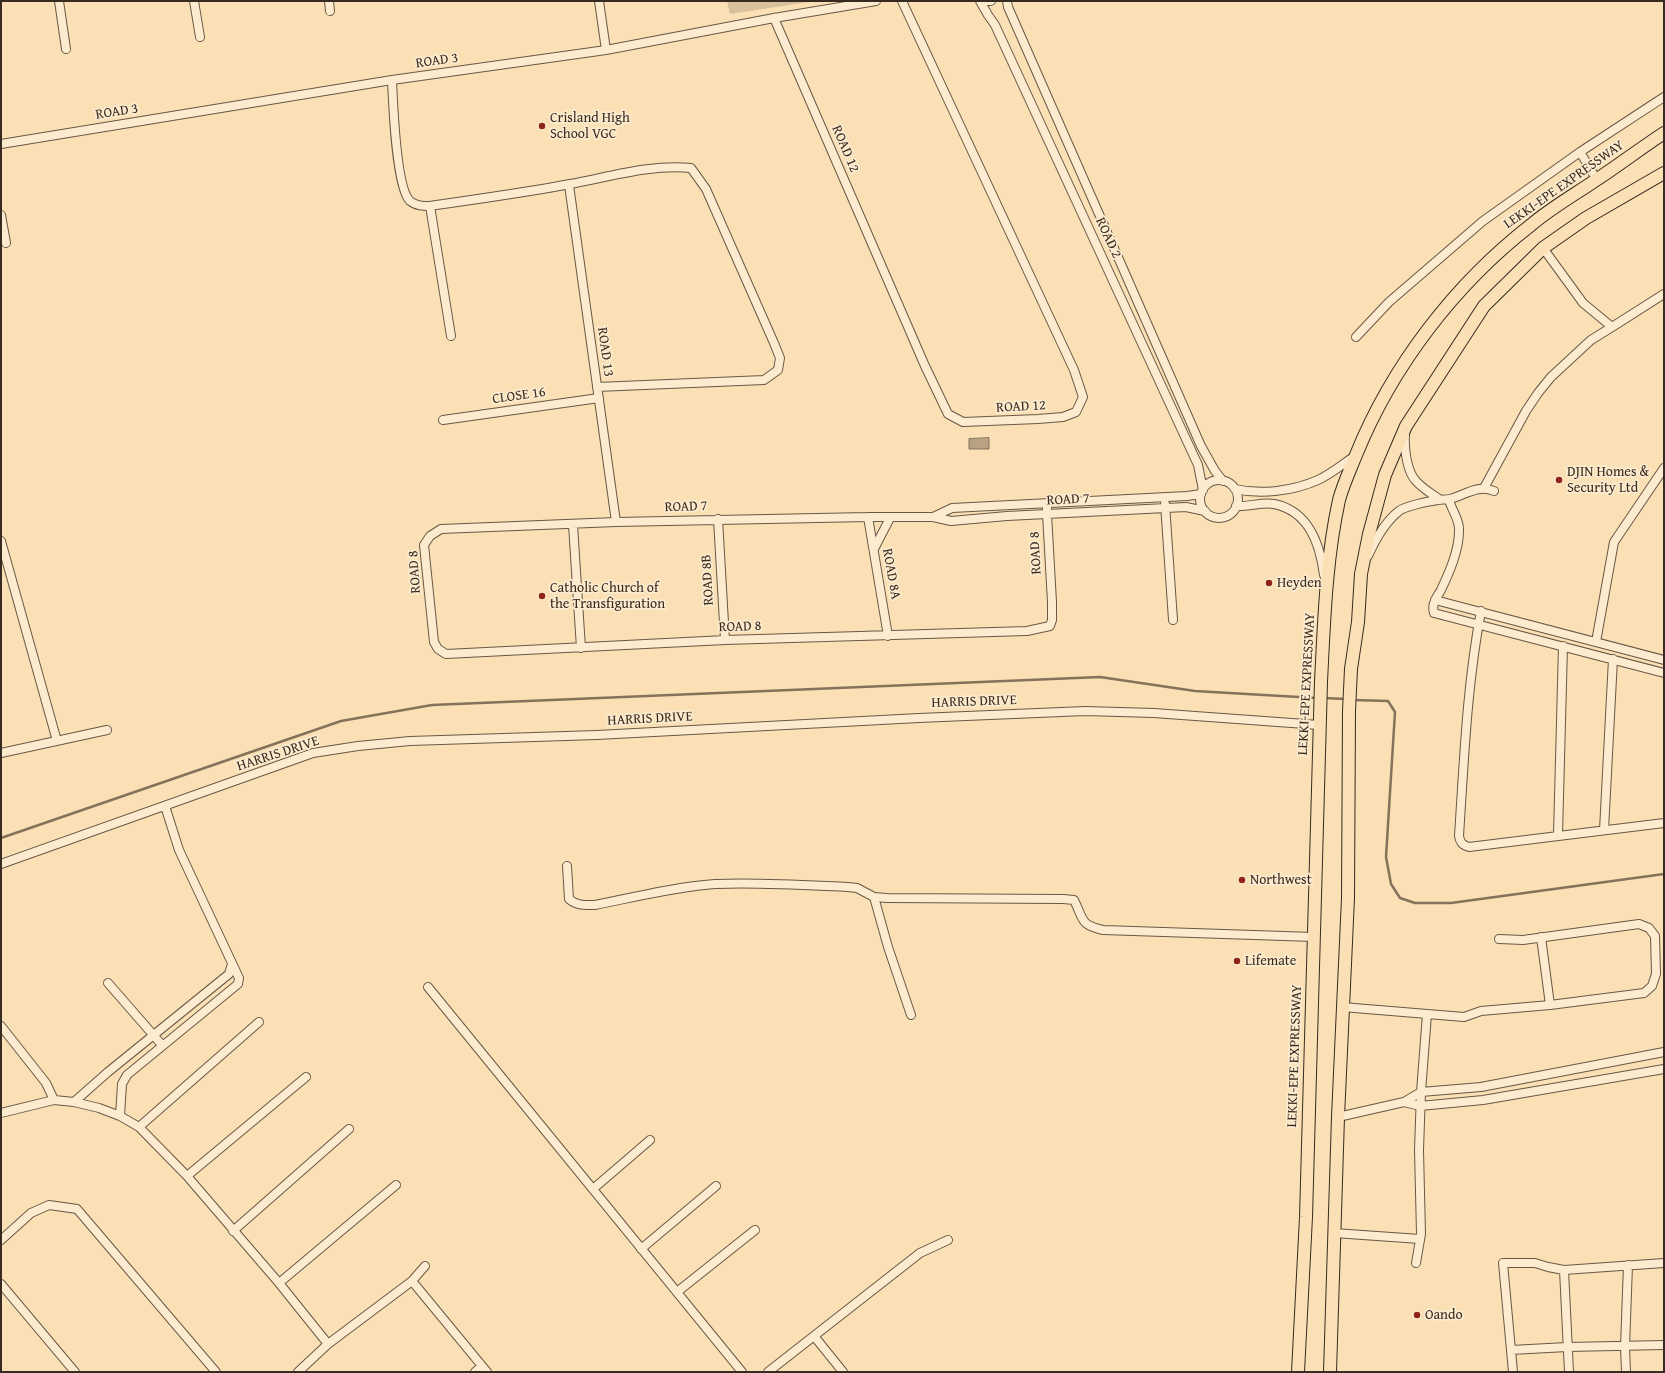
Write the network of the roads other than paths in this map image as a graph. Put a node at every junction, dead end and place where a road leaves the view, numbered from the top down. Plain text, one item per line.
1 (59, 1) edge
2 (194, 1) edge
3 (329, 1) edge
4 (599, 1) edge
5 (876, 1) edge
6 (902, 1) edge
7 (982, 1) edge
8 (991, 1) edge
9 (1007, 1) edge
10 (330, 11) dead end
11 (774, 18) junction
12 (200, 37) dead end
13 (66, 49) dead end
14 (606, 50) junction
15 (392, 80) junction
16 (1664, 97) edge
17 (1664, 133) edge
18 (1, 144) edge
19 (1580, 152) junction
20 (1664, 173) edge
21 (1597, 180) junction
22 (569, 184) junction
23 (430, 206) junction
24 (1, 215) edge
25 (6, 243) dead end
26 (1543, 248) junction
27 (1664, 294) edge
28 (1612, 327) junction
29 (451, 336) dead end
30 (1356, 337) dead end
31 (597, 387) junction
32 (599, 398) junction
33 (443, 420) dead end
34 (1406, 426) junction
35 (1356, 456) junction
36 (1664, 468) edge
37 (1223, 481) junction
38 (1484, 488) junction
39 (1235, 489) junction
40 (1494, 491) dead end
41 (1202, 492) junction
42 (1165, 497) junction
43 (1439, 499) junction
44 (1449, 500) junction
45 (1047, 503) junction
46 (1006, 506) junction
47 (1236, 506) junction
48 (1165, 508) junction
49 (1205, 511) junction
50 (1047, 514) junction
51 (1006, 516) junction
52 (868, 517) junction
53 (933, 517) junction
54 (890, 518) junction
55 (718, 519) junction
56 (616, 522) junction
57 (573, 525) junction
58 (441, 529) joint
59 (1, 543) edge
60 (874, 549) junction
61 (1361, 574) junction
62 (1326, 594) junction
63 (1435, 600) junction
64 (1481, 611) junction
65 (1173, 620) dead end
66 (1479, 624) junction
67 (888, 636) junction
68 (725, 640) junction
69 (1596, 642) junction
70 (1563, 646) junction
71 (580, 648) junction
72 (1613, 659) junction
73 (1664, 660) edge
74 (1664, 673) edge
75 (1319, 725) junction
76 (107, 730) dead end
77 (57, 741) junction
78 (1, 753) edge
79 (165, 806) junction
80 (1664, 823) edge
81 (1604, 830) junction
82 (1558, 835) junction
83 (1, 864) edge
84 (567, 866) dead end
85 (874, 897) junction
86 (1541, 937) junction
87 (1314, 938) junction
88 (1499, 939) dead end
89 (232, 964) junction
90 (108, 983) dead end
91 (428, 987) dead end
92 (203, 995) junction
93 (212, 1005) junction
94 (1550, 1005) junction
95 (1342, 1007) junction
96 (1427, 1014) junction
97 (911, 1015) dead end
98 (259, 1022) dead end
99 (1, 1026) edge
100 (154, 1035) junction
101 (162, 1045) junction
102 (1664, 1052) edge
103 (1594, 1065) junction
104 (1664, 1069) edge
105 (306, 1076) dead end
106 (1596, 1080) junction
107 (1421, 1092) junction
108 (54, 1100) junction
109 (74, 1102) junction
110 (1404, 1102) junction
111 (1420, 1106) junction
112 (1, 1113) edge
113 (120, 1116) junction
114 (1338, 1117) junction
115 (138, 1126) junction
116 (349, 1129) dead end
117 (650, 1140) dead end
118 (187, 1176) junction
119 (396, 1185) dead end
120 (716, 1186) dead end
121 (593, 1189) junction
122 (755, 1230) dead end
123 (233, 1231) junction
124 (1334, 1233) junction
125 (1420, 1239) junction
126 (1, 1240) edge
127 (948, 1240) dead end
128 (641, 1248) junction
129 (1416, 1263) dead end
130 (1664, 1263) edge
131 (1628, 1265) junction
132 (425, 1266) dead end
133 (1564, 1270) junction
134 (412, 1281) junction
135 (279, 1283) junction
136 (1, 1284) edge
137 (677, 1292) junction
138 (814, 1336) junction
139 (328, 1344) junction
140 (1664, 1345) edge
141 (1566, 1347) junction
142 (1625, 1347) junction
143 (1511, 1350) junction
144 (484, 1369) edge
145 (75, 1372) edge
146 (216, 1372) edge
147 (298, 1372) edge
148 (475, 1372) edge
149 (742, 1372) edge
150 (768, 1372) edge
151 (843, 1372) edge
152 (1298, 1372) edge
153 (1330, 1372) edge
154 (1513, 1372) edge
155 (1568, 1372) edge
156 (1626, 1372) edge

1 - 13 street
2 - 12 street
3 - 10 street
4 - 14 street
5 - 11 street, ROAD 3
6 - 11 street, ROAD 12
7 - 8 street
7 - 41 street, ROAD 2
9 - 37 street, ROAD 2
11 - 14 street, ROAD 3
14 - 15 street, ROAD 3
15 - 18 street, ROAD 3
15 - 23 street
16 - 19 street
17 - 21 highway, LEKKI-EPE EXPRESSWAY
19 - 21 street
19 - 30 street
20 - 26 highway
21 - 35 highway, LEKKI-EPE EXPRESSWAY
22 - 23 street
22 - 31 street, ROAD 13
22 - 31 street
23 - 29 street
24 - 25 street
26 - 28 street
26 - 34 highway
27 - 28 street
28 - 38 street
31 - 32 street, ROAD 13
32 - 33 street, CLOSE 16
32 - 56 street, ROAD 13
34 - 43 street
34 - 61 highway
35 - 39 street
35 - 62 highway, LEKKI-EPE EXPRESSWAY
36 - 69 street
37 - 39 street
37 - 41 street
38 - 40 street
38 - 44 street
39 - 47 street
41 - 42 street, ROAD 7
41 - 49 street
42 - 45 street, ROAD 7
42 - 48 street
43 - 44 street
43 - 61 street
44 - 63 street
45 - 46 street, ROAD 7
45 - 50 street, ROAD 8
46 - 51 street
46 - 53 street, ROAD 7
47 - 49 street
47 - 62 street
48 - 49 street, ROAD 7
48 - 50 street, ROAD 7
48 - 65 street
50 - 51 street, ROAD 7
50 - 67 street, ROAD 8
51 - 53 street, ROAD 7
52 - 54 street, ROAD 7
52 - 55 street, ROAD 7
52 - 60 street, ROAD 8A
53 - 54 street, ROAD 7
54 - 60 street
55 - 56 street, ROAD 7
55 - 68 street, ROAD 8B
56 - 57 street, ROAD 7
57 - 58 street, ROAD 7
57 - 71 street
58 - 71 street, ROAD 8
59 - 77 street
60 - 67 street, ROAD 8A
61 - 95 highway
62 - 75 highway, LEKKI-EPE EXPRESSWAY
63 - 64 street
63 - 66 street
64 - 66 street
64 - 69 street
66 - 70 street
66 - 82 street
67 - 68 street, ROAD 8
68 - 71 street, ROAD 8
69 - 73 street
70 - 72 street
70 - 82 street
72 - 74 street
72 - 81 street
75 - 79 street, HARRIS DRIVE
75 - 87 highway, LEKKI-EPE EXPRESSWAY
76 - 77 street
77 - 78 street
79 - 83 street, HARRIS DRIVE
79 - 89 street
80 - 81 street
81 - 82 street
84 - 85 street
85 - 87 street
85 - 97 street
86 - 88 street
86 - 94 street
86 - 94 street
87 - 152 highway, LEKKI-EPE EXPRESSWAY
89 - 92 street
89 - 93 street
90 - 100 street
91 - 121 street
92 - 93 street
92 - 100 street
93 - 101 street
94 - 96 street
95 - 96 street
95 - 114 highway
96 - 107 street
98 - 115 street
99 - 108 street
100 - 101 street
100 - 109 street
101 - 113 street
102 - 103 street
103 - 106 street
103 - 107 street
104 - 106 street
105 - 118 street
106 - 111 street
107 - 110 street
107 - 111 street
108 - 109 street
108 - 112 street
109 - 113 street
110 - 111 street
110 - 114 street
111 - 125 street
113 - 115 street
114 - 124 highway
115 - 118 street
116 - 123 street
117 - 121 street
118 - 123 street
119 - 135 street
120 - 128 street
121 - 128 street
122 - 137 street
123 - 135 street
124 - 125 street
124 - 153 highway
125 - 129 street
126 - 146 street
127 - 138 street
128 - 137 street
130 - 131 street
131 - 133 street
131 - 142 street
132 - 134 street
133 - 141 street
133 - 143 street
134 - 139 street
134 - 144 street
135 - 139 street
136 - 145 street
137 - 149 street
138 - 150 street
138 - 151 street
139 - 147 street
140 - 142 street
141 - 142 street
141 - 143 street
141 - 155 street
142 - 156 street
143 - 154 street
144 - 148 street

